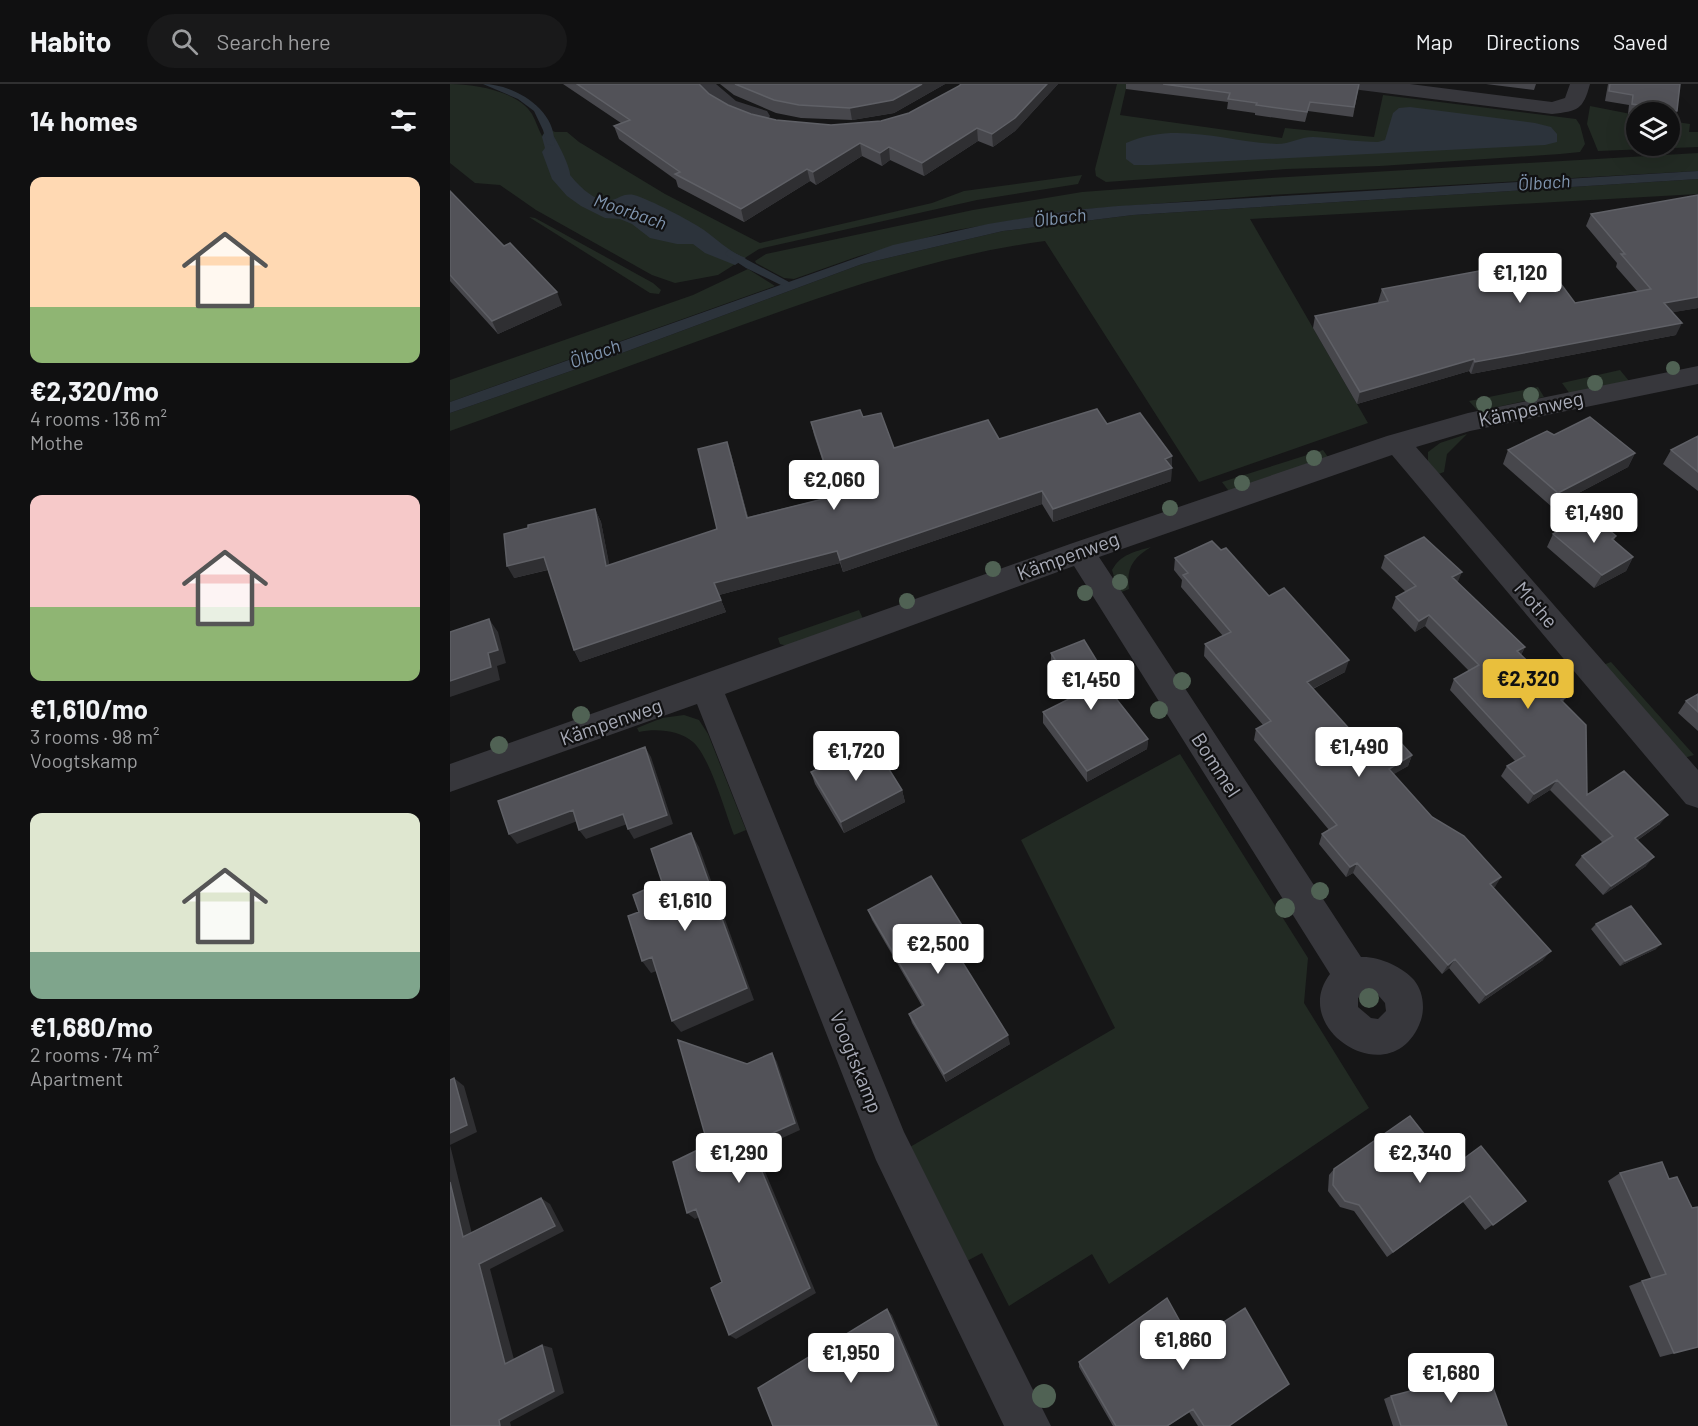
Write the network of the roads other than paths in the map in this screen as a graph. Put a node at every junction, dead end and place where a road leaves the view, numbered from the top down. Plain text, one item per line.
1 (706, 84) edge
2 (1360, 84) edge
3 (1580, 84) edge
4 (778, 122) edge
5 (1698, 375) edge
6 (1397, 443) junction
7 (1080, 552) junction
8 (706, 688) junction
9 (450, 778) edge
10 (1698, 794) edge
11 (1353, 978) dead end
12 (1028, 1426) edge

1 - 4 street
2 - 3 street
5 - 6 street, Kämpenweg
6 - 7 street, Kämpenweg
6 - 10 street, Mothe
7 - 8 street, Kämpenweg
7 - 11 street, Bommel
8 - 9 street, Kämpenweg
8 - 12 street, Voogtskamp

